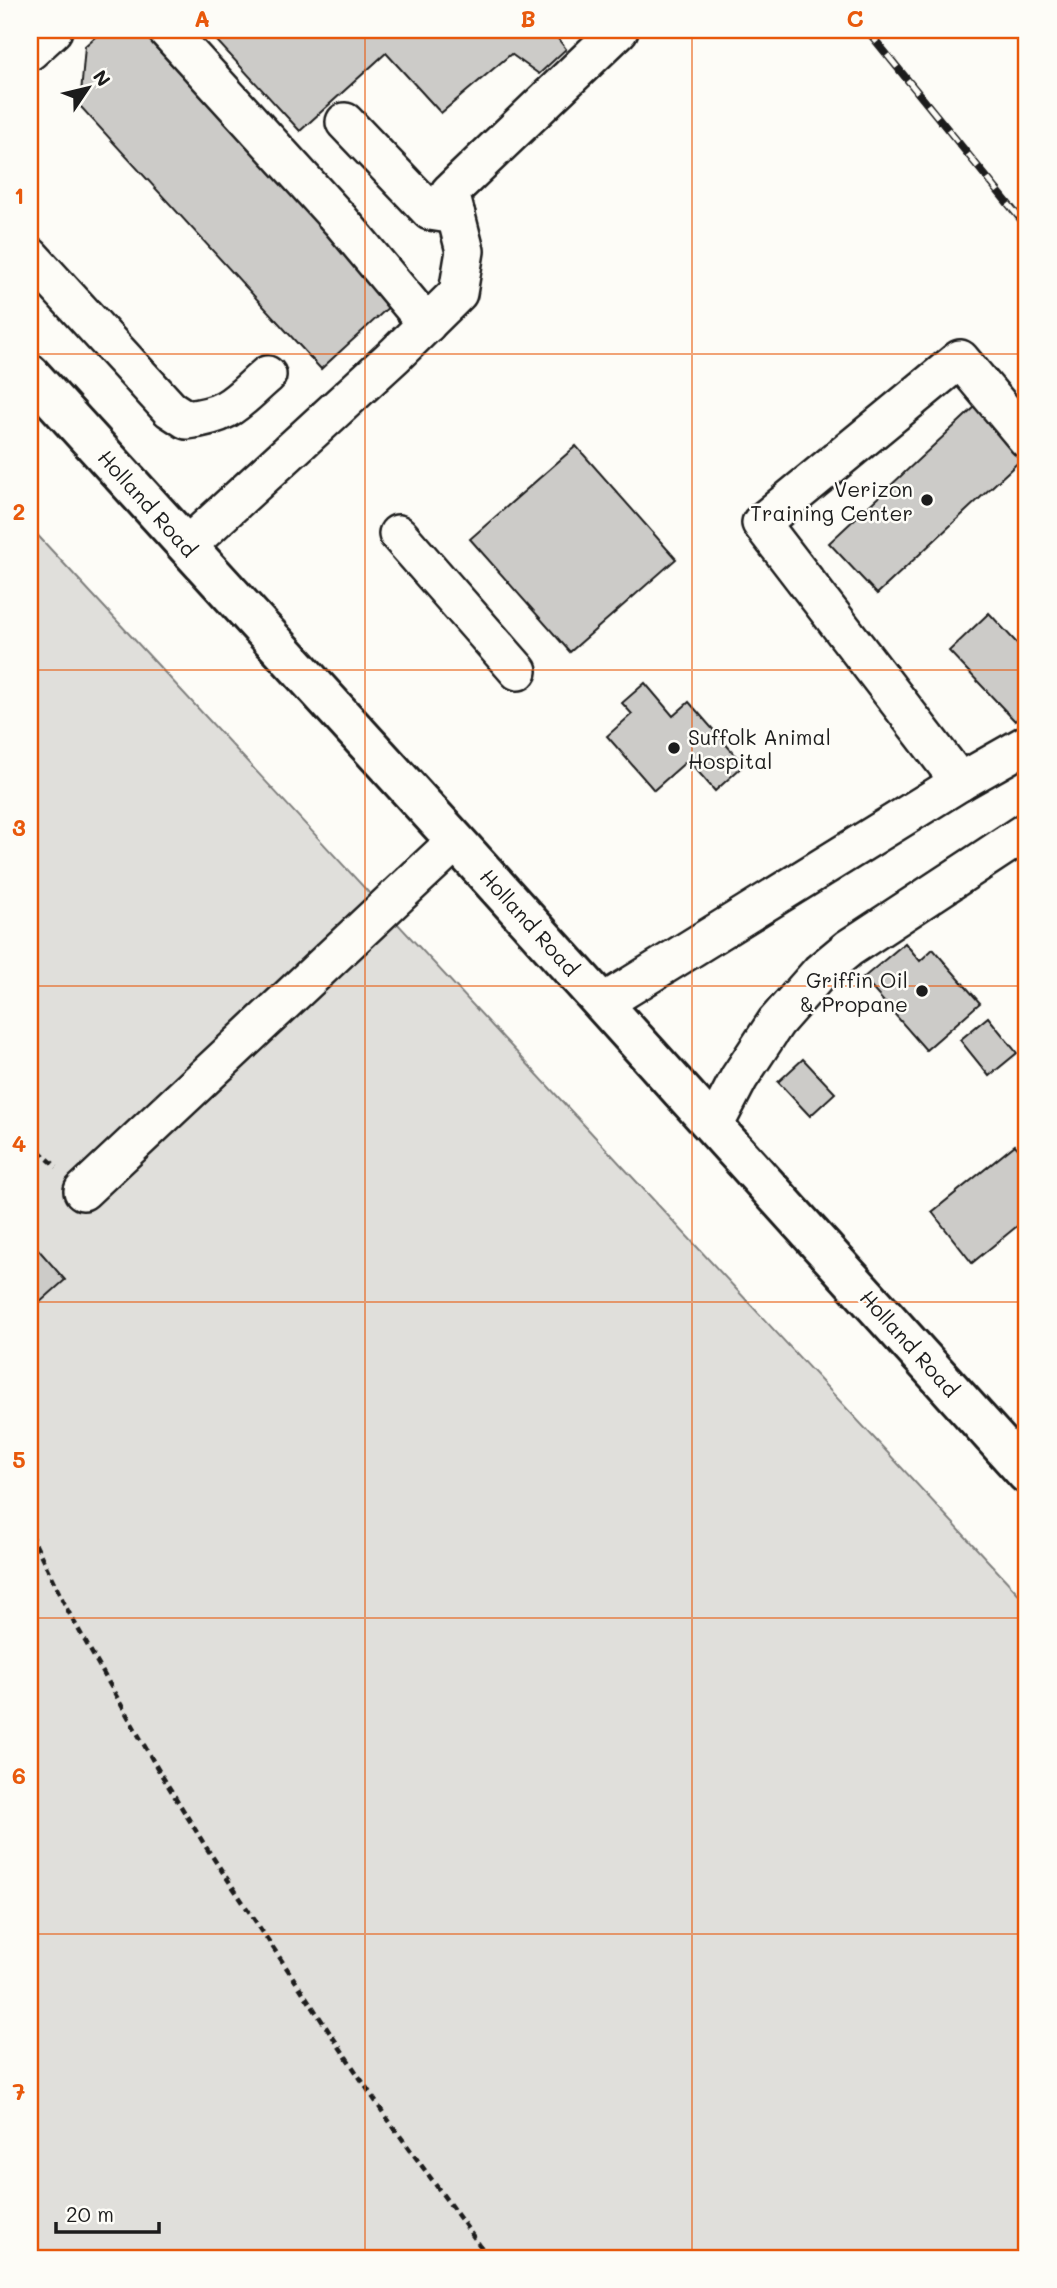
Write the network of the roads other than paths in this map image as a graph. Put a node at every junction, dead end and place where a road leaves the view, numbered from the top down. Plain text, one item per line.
1 (53, 30) edge
2 (167, 30) edge
3 (620, 30) edge
4 (30, 51) edge
5 (345, 122) dead end
6 (456, 215) junction
7 (30, 256) edge
8 (427, 324) junction
9 (30, 374) edge
10 (267, 375) dead end
11 (1027, 439) edge
12 (398, 534) dead end
13 (187, 546) junction
14 (518, 671) dead end
15 (1027, 744) edge
16 (960, 782) junction
17 (1027, 831) edge
18 (456, 841) junction
19 (603, 1003) junction
20 (714, 1126) junction
21 (83, 1191) dead end
22 (1027, 1474) edge

1 - 4 street
2 - 8 street
3 - 6 street
5 - 6 street
6 - 8 street
7 - 10 street
8 - 13 street
9 - 13 main road, Holland Road
11 - 16 street
12 - 14 street
13 - 18 main road, Holland Road
15 - 16 street
16 - 19 street
17 - 20 street
18 - 19 main road, Holland Road
18 - 21 street
19 - 20 main road, Holland Road
20 - 22 main road, Holland Road

